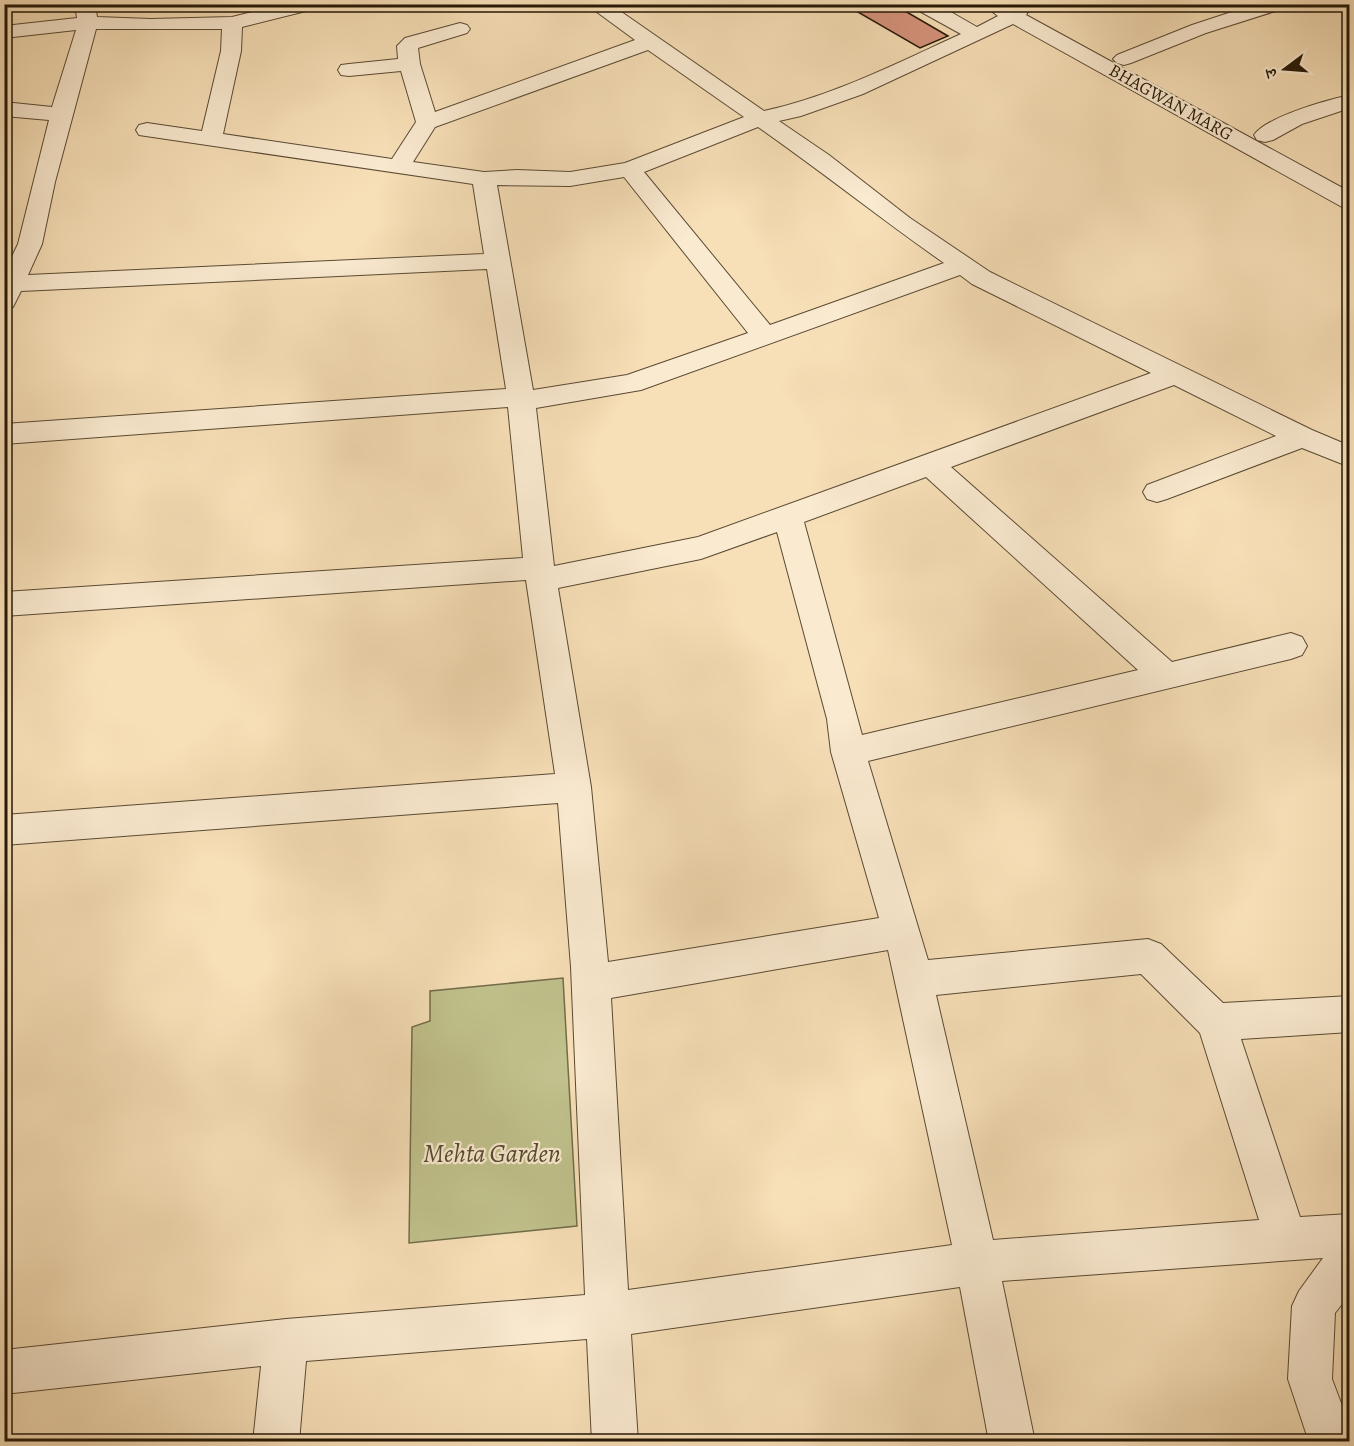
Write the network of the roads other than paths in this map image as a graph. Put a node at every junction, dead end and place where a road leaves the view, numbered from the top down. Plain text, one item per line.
1 (311, 4) edge
2 (921, 4) edge
3 (991, 4) edge
4 (1278, 4) edge
5 (605, 6) edge
6 (1020, 9) edge
7 (1199, 11) dead end
8 (87, 14) edge
9 (232, 23) junction
10 (1219, 23) junction
11 (460, 29) dead end
12 (4, 32) edge
13 (977, 35) junction
14 (650, 42) junction
15 (1124, 59) junction
16 (409, 64) junction
17 (349, 70) dead end
18 (1350, 101) edge
19 (4, 109) edge
20 (62, 115) junction
21 (761, 118) junction
22 (427, 122) junction
23 (147, 130) dead end
24 (1265, 135) junction
25 (211, 139) junction
26 (399, 165) junction
27 (630, 169) junction
28 (484, 179) junction
29 (1350, 183) edge
30 (1350, 202) edge
31 (14, 258) edge
32 (498, 261) junction
33 (963, 265) junction
34 (8, 293) edge
35 (764, 335) junction
36 (1176, 374) junction
37 (520, 399) junction
38 (4, 434) edge
39 (1302, 437) junction
40 (1350, 457) edge
41 (930, 464) junction
42 (1157, 492) dead end
43 (788, 518) junction
44 (540, 574) junction
45 (4, 604) edge
46 (1291, 646) dead end
47 (1166, 676) junction
48 (848, 752) junction
49 (574, 787) junction
50 (4, 830) edge
51 (901, 931) junction
52 (913, 979) junction
53 (591, 983) junction
54 (1350, 1014) edge
55 (1216, 1022) junction
56 (1350, 1235) edge
57 (1286, 1239) junction
58 (1350, 1258) edge
59 (977, 1263) junction
60 (608, 1315) junction
61 (286, 1341) junction
62 (4, 1372) edge
63 (276, 1442) edge
64 (615, 1442) edge
65 (1012, 1442) edge
66 (1332, 1442) edge

1 - 9 street
2 - 13 street
3 - 6 street, BHAGWAN MARG
4 - 10 street
5 - 14 street
6 - 13 street
6 - 15 street, BHAGWAN MARG
6 - 30 street, BHAGWAN MARG
7 - 10 street
8 - 9 street
8 - 12 street
8 - 20 street
9 - 25 street
10 - 15 street
11 - 16 street
13 - 21 street
14 - 21 street
14 - 22 street
15 - 24 street, BHAGWAN MARG
16 - 17 street
16 - 22 street
18 - 24 street
19 - 20 street
20 - 31 street
21 - 27 street
21 - 33 street
22 - 26 street
23 - 25 street
24 - 29 street, BHAGWAN MARG
25 - 26 street
26 - 28 street
27 - 28 street
27 - 35 street
28 - 32 street
31 - 34 street
32 - 34 street
32 - 37 street
33 - 35 street
33 - 36 street
35 - 37 street
36 - 39 street
36 - 41 street
37 - 38 street
37 - 44 street
39 - 40 street
39 - 42 street
41 - 43 street
41 - 47 street
43 - 44 street
43 - 48 street
44 - 45 street
44 - 49 street
46 - 47 street
47 - 48 street
48 - 51 street
49 - 50 street
49 - 53 street
51 - 52 street
51 - 53 street
52 - 55 street
52 - 59 street
53 - 60 street
54 - 55 street
55 - 57 street
56 - 57 street
57 - 59 street
58 - 66 street
59 - 60 street
59 - 65 street
60 - 61 street
60 - 64 street
61 - 62 street
61 - 63 street

